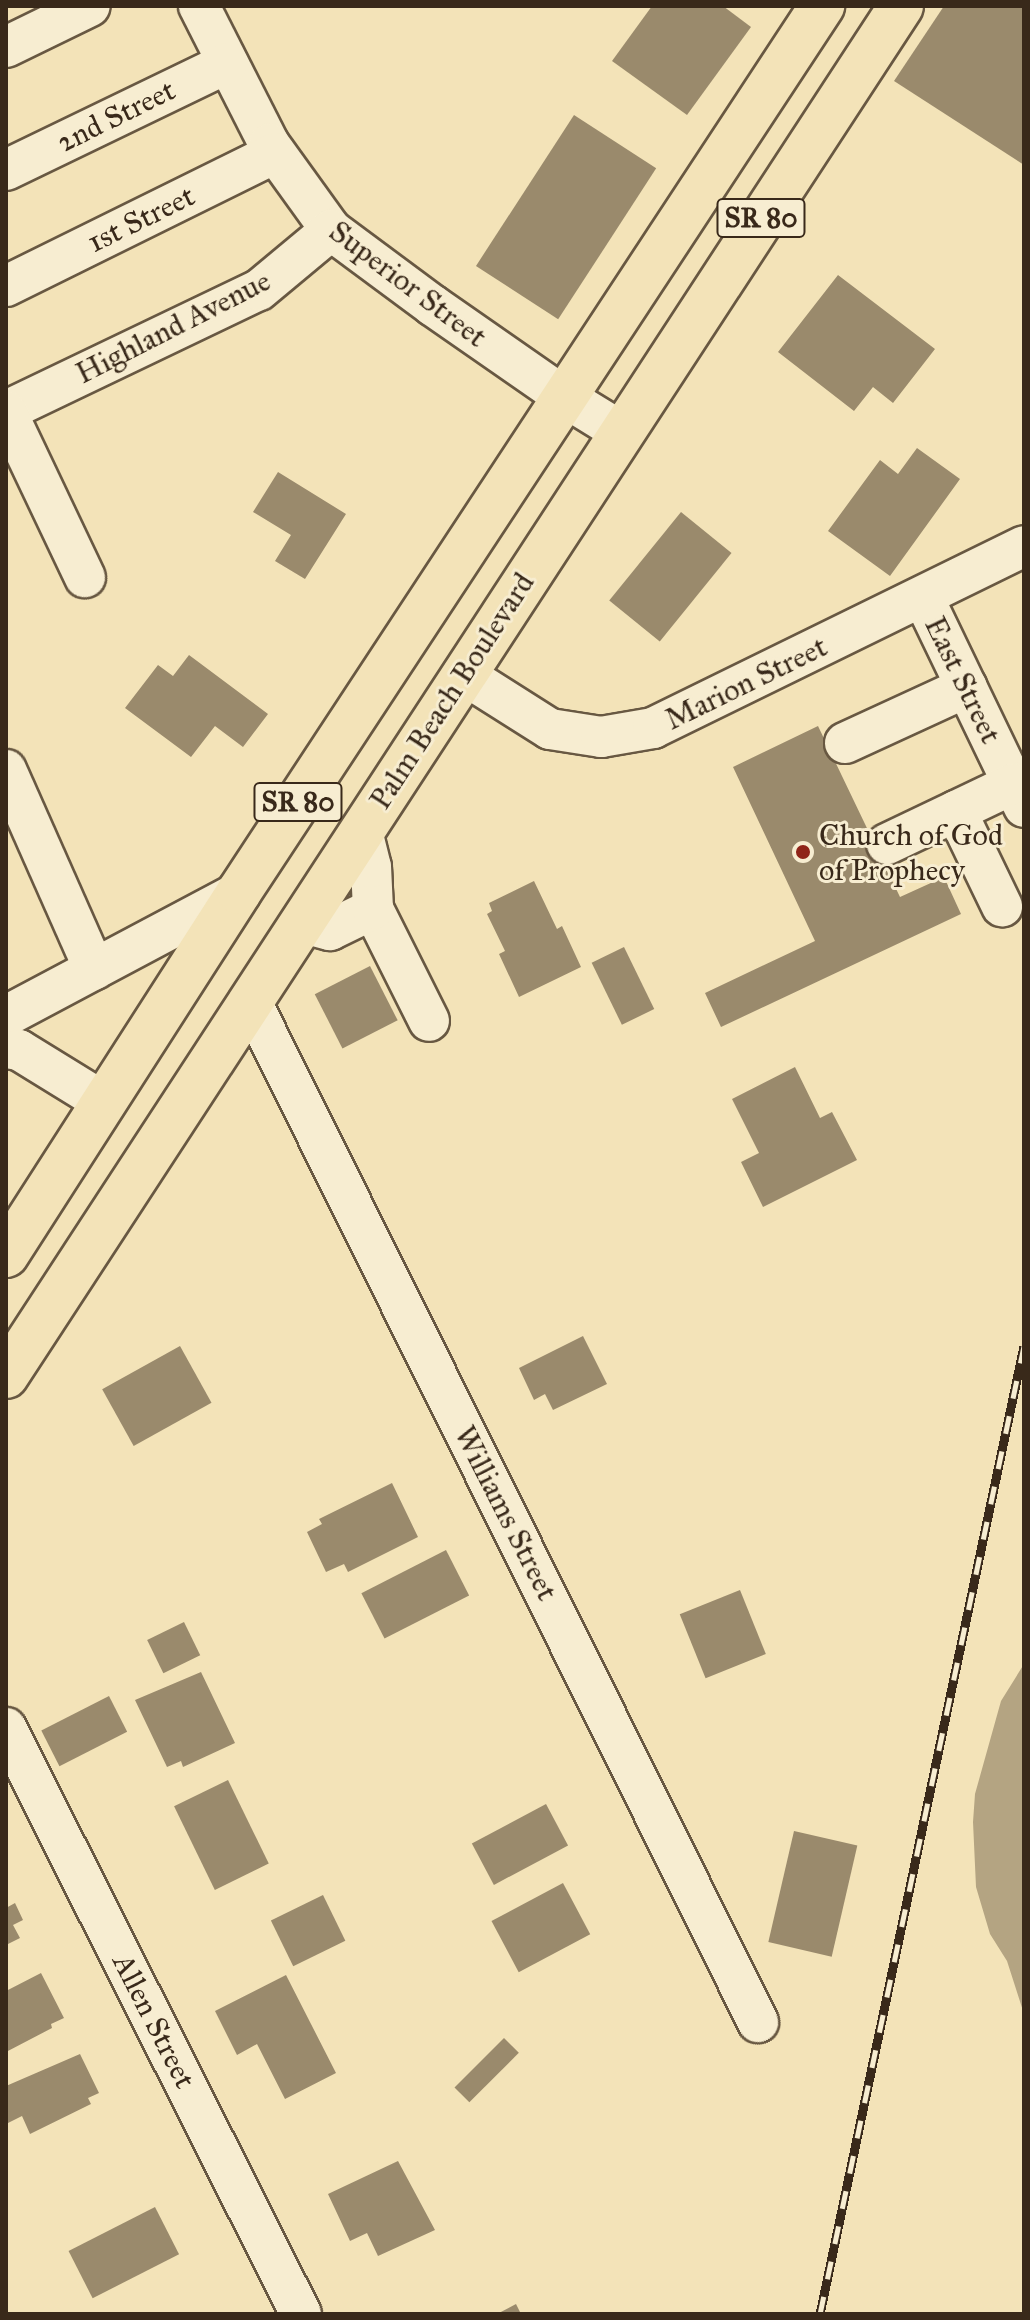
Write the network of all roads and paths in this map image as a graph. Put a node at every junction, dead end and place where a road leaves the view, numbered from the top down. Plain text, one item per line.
1 (90, 6) edge
2 (199, 6) edge
3 (822, 6) edge
4 (901, 6) edge
5 (6, 47) edge
6 (227, 63) junction
7 (275, 153) junction
8 (6, 170) edge
9 (331, 230) junction
10 (6, 286) edge
11 (563, 396) junction
12 (6, 411) edge
13 (620, 431) junction
14 (1024, 546) edge
15 (85, 577) dead end
16 (923, 597) junction
17 (463, 674) junction
18 (967, 687) junction
19 (845, 743) dead end
20 (9, 784) edge
21 (1018, 796) edge
22 (956, 811) junction
23 (362, 830) junction
24 (887, 844) dead end
25 (239, 892) junction
26 (1002, 906) dead end
27 (373, 909) junction
28 (303, 923) junction
29 (94, 969) junction
30 (252, 1004) junction
31 (6, 1016) edge
32 (429, 1021) dead end
33 (6, 1048) edge
34 (105, 1103) junction
35 (6, 1255) edge
36 (6, 1376) edge
37 (6, 1728) edge
38 (758, 2022) dead end
39 (301, 2314) edge

1 - 5 street
2 - 6 street, Superior Street
3 - 11 main road, SR 80
4 - 13 main road, Palm Beach Boulevard / SR 80
6 - 7 street, Superior Street
6 - 8 street, 2nd Street
7 - 9 street, Superior Street
7 - 10 street, 1st Street
9 - 11 street, Superior Street
9 - 12 street, Highland Avenue
11 - 13 street, Superior Street
11 - 25 main road, SR 80
12 - 15 street
13 - 17 main road, Palm Beach Boulevard / SR 80
14 - 16 street, Marion Street
16 - 17 street, Marion Street
16 - 18 street, East Street
17 - 23 main road, Palm Beach Boulevard / SR 80
18 - 19 street
18 - 21 street, East Street
20 - 29 street
21 - 22 street
22 - 24 street
22 - 26 street
23 - 27 street
23 - 28 main road, Palm Beach Boulevard / SR 80
25 - 29 street
25 - 34 main road, SR 80
27 - 28 street
27 - 32 street
28 - 30 main road, Palm Beach Boulevard / SR 80
29 - 31 street
30 - 36 main road, Palm Beach Boulevard / SR 80
30 - 38 street, Williams Street
33 - 34 street
34 - 35 main road, SR 80
37 - 39 street, Allen Street

